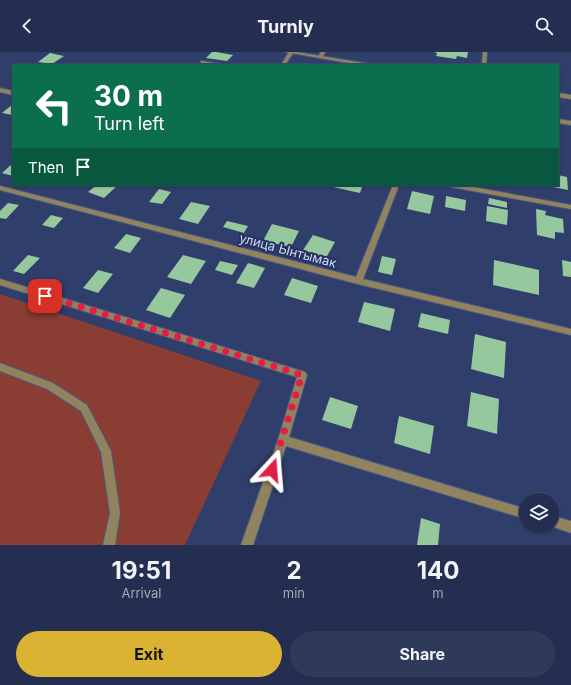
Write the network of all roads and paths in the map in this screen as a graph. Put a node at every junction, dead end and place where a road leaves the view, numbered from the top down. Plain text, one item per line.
1 (289, 52) edge
2 (323, 52) edge
3 (485, 52) edge
4 (320, 57) junction
5 (203, 62) dead end
6 (215, 64) edge
7 (283, 64) edge
8 (364, 64) edge
9 (484, 64) edge
10 (0, 90) edge
11 (12, 93) edge
12 (559, 95) edge
13 (571, 97) edge
14 (559, 121) edge
15 (571, 122) edge
16 (396, 186) edge
17 (456, 186) edge
18 (0, 188) edge
19 (571, 207) edge
20 (358, 281) junction
21 (0, 282) edge
22 (571, 332) edge
23 (0, 367) edge
24 (283, 440) junction
25 (519, 512) edge
26 (559, 523) edge
27 (571, 527) edge
28 (109, 545) edge
29 (247, 545) edge

1 - 4 street
1 - 7 street
2 - 4 street
3 - 9 street
4 - 8 street
5 - 6 street
10 - 11 street
12 - 13 street
14 - 15 street
16 - 20 street
17 - 19 street
18 - 20 street, улица Ынтымак
20 - 22 street, улица Ынтымак
21 - 24 street
23 - 28 street
24 - 25 street
24 - 29 street
26 - 27 street

